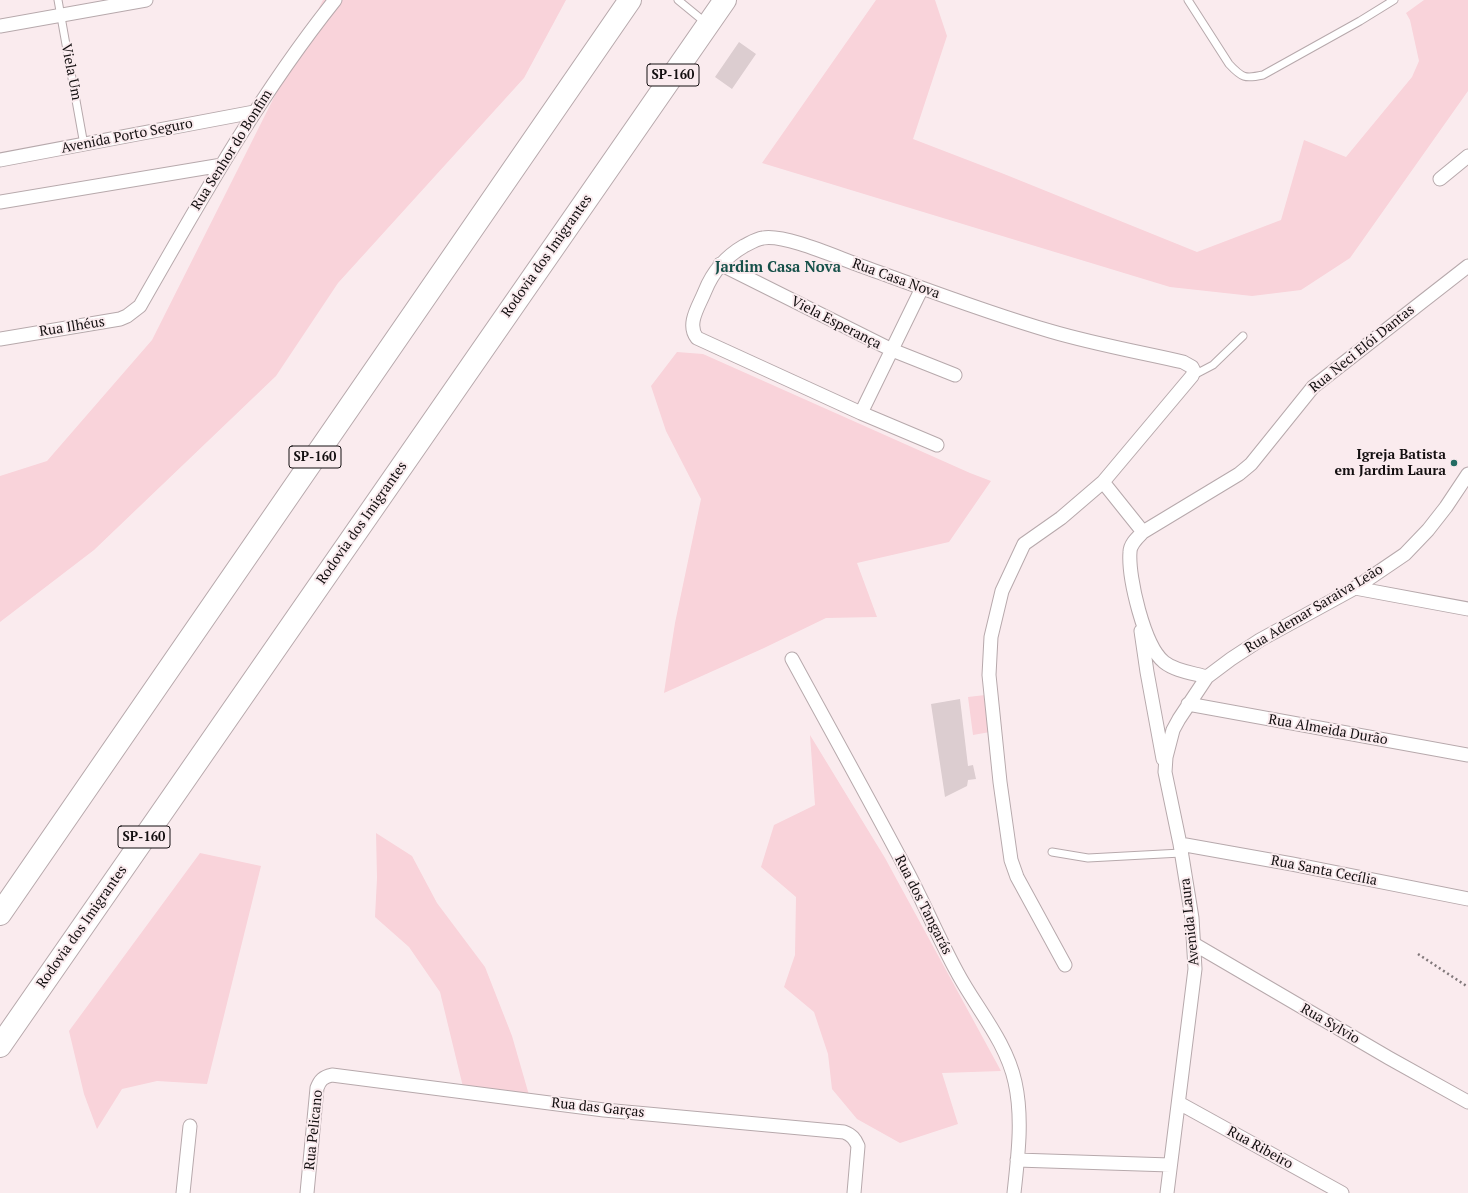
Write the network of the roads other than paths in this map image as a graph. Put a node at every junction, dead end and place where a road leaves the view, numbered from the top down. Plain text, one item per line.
1 (58, 0) edge
2 (146, 0) edge
3 (335, 0) edge
4 (630, 0) edge
5 (678, 0) edge
6 (725, 0) edge
7 (1188, 0) edge
8 (1394, 0) edge
9 (60, 15) junction
10 (708, 24) junction
11 (0, 26) edge
12 (254, 112) junction
13 (84, 145) junction
14 (1468, 156) edge
15 (0, 160) edge
16 (222, 165) junction
17 (1440, 179) dead end
18 (0, 202) edge
19 (720, 264) junction
20 (1468, 266) edge
21 (922, 288) junction
22 (140, 306) joint
23 (1243, 336) dead end
24 (0, 339) edge
25 (892, 350) junction
26 (955, 375) dead end
27 (1192, 376) junction
28 (861, 413) junction
29 (937, 445) dead end
30 (1468, 474) edge
31 (1103, 482) junction
32 (1143, 532) junction
33 (1355, 588) junction
34 (1468, 609) edge
35 (1140, 617) junction
36 (792, 659) dead end
37 (1207, 677) junction
38 (1188, 704) junction
39 (1468, 755) edge
40 (1165, 772) junction
41 (1181, 848) junction
42 (1052, 852) dead end
43 (1468, 899) edge
44 (0, 914) edge
45 (1194, 944) junction
46 (1065, 965) dead end
47 (0, 1046) edge
48 (332, 1075) joint
49 (1468, 1102) edge
50 (1179, 1103) junction
51 (190, 1126) dead end
52 (1017, 1160) junction
53 (1170, 1165) junction
54 (183, 1193) edge
55 (307, 1193) edge
56 (854, 1193) edge
57 (1014, 1193) edge
58 (1167, 1193) edge
59 (1342, 1193) edge

1 - 9 lane, Viela Um
2 - 9 street
3 - 12 street, Rua Senhor do Bonfim
4 - 44 highway, SP-160
5 - 10 lane
6 - 10 highway, Rodovia dos Imigrantes / SP-160
7 - 8 lane
9 - 11 street
9 - 13 lane, Viela Um
10 - 47 highway, Rodovia dos Imigrantes / SP-160
12 - 13 street, Avenida Porto Seguro
12 - 16 street, Rua Senhor do Bonfim
13 - 15 street, Avenida Porto Seguro
14 - 17 street
16 - 18 street
16 - 22 street, Rua Senhor do Bonfim
19 - 21 street, Rua Casa Nova
19 - 25 street, Viela Esperança
19 - 28 street, Rua Casa Nova
20 - 32 street, Rua Neci Elói Dantas
21 - 25 street
21 - 27 street, Rua Casa Nova
22 - 24 street, Rua Ilhéus
23 - 27 lane
25 - 26 street, Viela Esperança
25 - 28 street
27 - 31 street
28 - 29 street, Rua Casa Nova
30 - 33 street, Rua Ademar Saraiva Leão
31 - 32 street
31 - 46 street
32 - 35 street, Rua Neci Elói Dantas
33 - 34 street
33 - 37 street, Rua Ademar Saraiva Leão
35 - 37 street
35 - 40 street
36 - 52 street, Rua dos Tangarás
37 - 38 street, Rua Ademar Saraiva Leão
38 - 39 street, Rua Almeida Durão
38 - 40 street, Avenida Laura
40 - 41 street, Avenida Laura
41 - 42 lane
41 - 43 street, Rua Santa Cecília
41 - 45 street, Avenida Laura
45 - 49 street, Rua Sylvio
45 - 50 street, Avenida Laura
48 - 55 street, Rua Pelicano
48 - 56 street, Rua das Garças
50 - 53 street, Avenida Laura
50 - 59 street, Rua Ribeiro
51 - 54 street
52 - 53 street
52 - 57 street, Rua dos Tangarás
53 - 58 street, Avenida Laura

